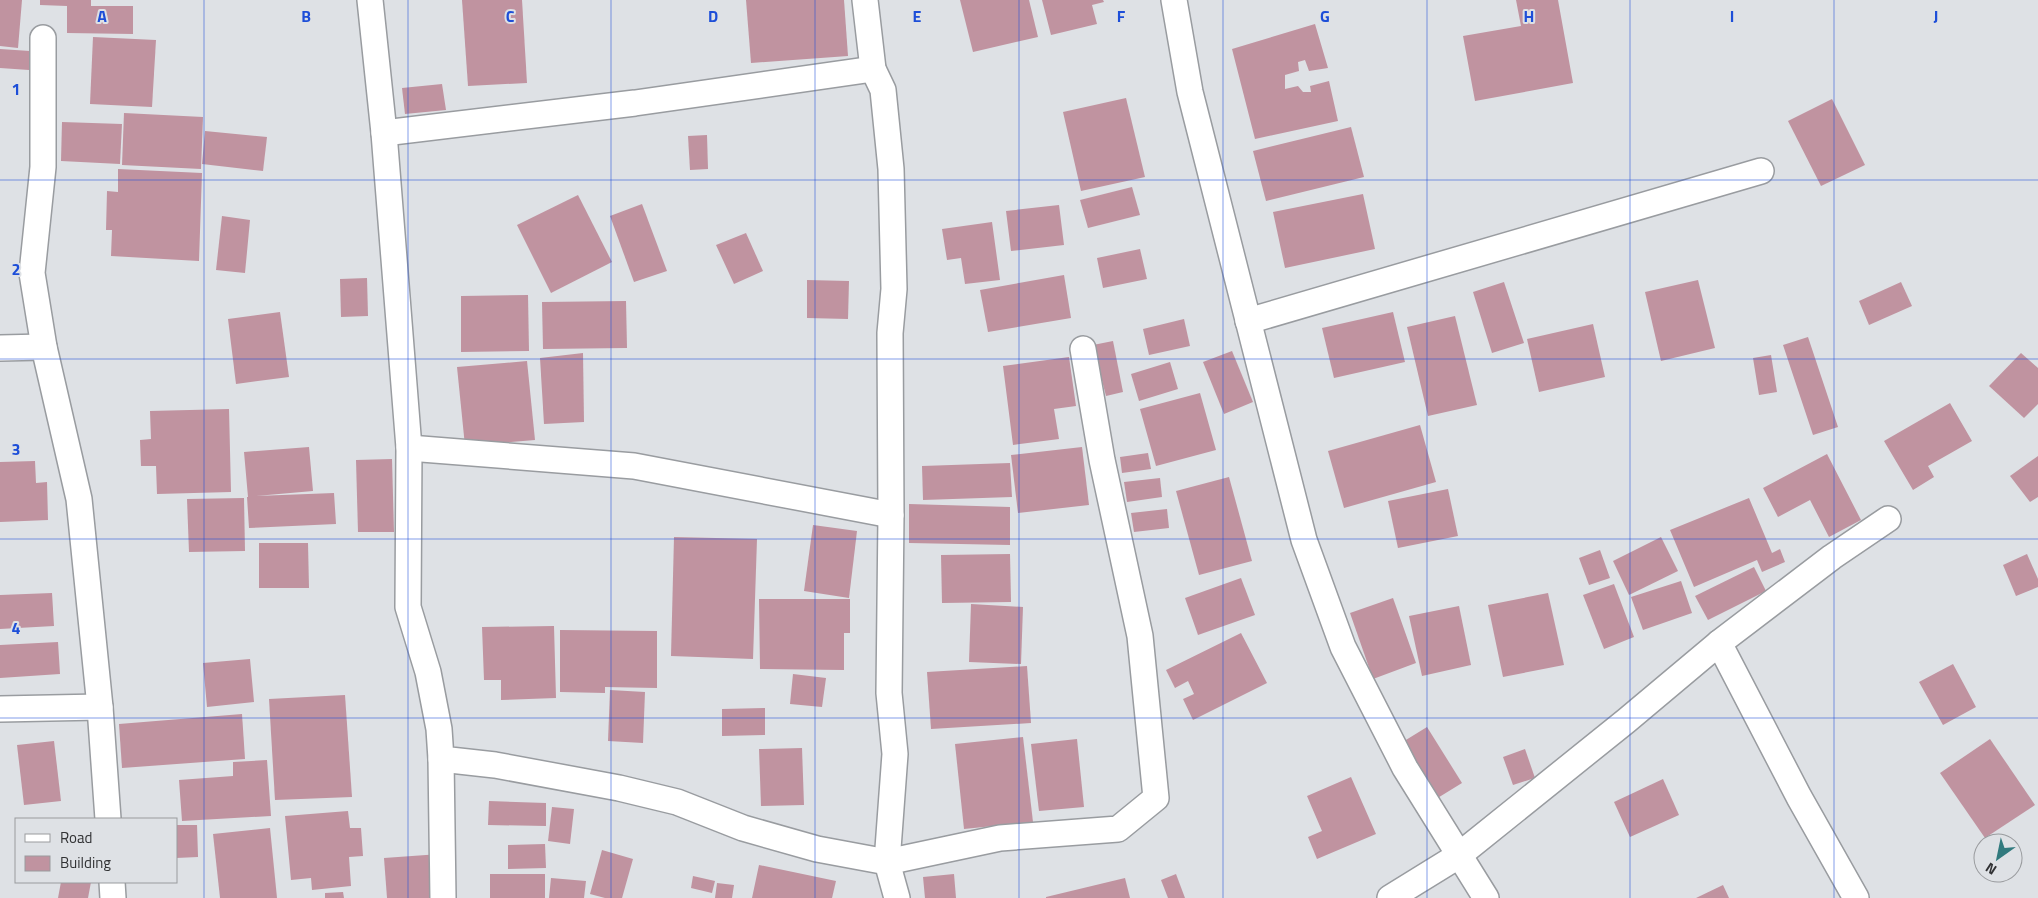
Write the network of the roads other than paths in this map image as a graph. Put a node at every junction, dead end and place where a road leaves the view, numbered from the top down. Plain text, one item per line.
1 (370, 0) edge
2 (865, 0) edge
3 (1174, 0) edge
4 (43, 38) dead end
5 (873, 69) junction
6 (384, 133) junction
7 (1761, 171) dead end
8 (1248, 321) junction
9 (0, 348) edge
10 (44, 348) junction
11 (1083, 349) dead end
12 (409, 448) junction
13 (891, 515) junction
14 (1888, 519) dead end
15 (1719, 643) junction
16 (100, 707) junction
17 (0, 709) edge
18 (441, 759) junction
19 (108, 818) edge
20 (1458, 856) junction
21 (887, 862) junction
22 (112, 883) edge
23 (113, 898) edge
24 (443, 898) edge
25 (897, 898) edge
26 (1390, 898) edge
27 (1486, 898) edge
28 (1856, 898) edge

1 - 6 street
2 - 5 street
3 - 8 street
4 - 10 street
5 - 6 street
5 - 13 street
6 - 12 street
7 - 8 street
8 - 20 street
9 - 10 street
10 - 16 street
11 - 21 street
12 - 13 street
12 - 18 street
13 - 21 street
14 - 15 street
15 - 20 street
15 - 28 street
16 - 17 street
16 - 19 street
18 - 21 street
18 - 24 street
20 - 26 street
20 - 27 street
21 - 25 street
22 - 23 street

